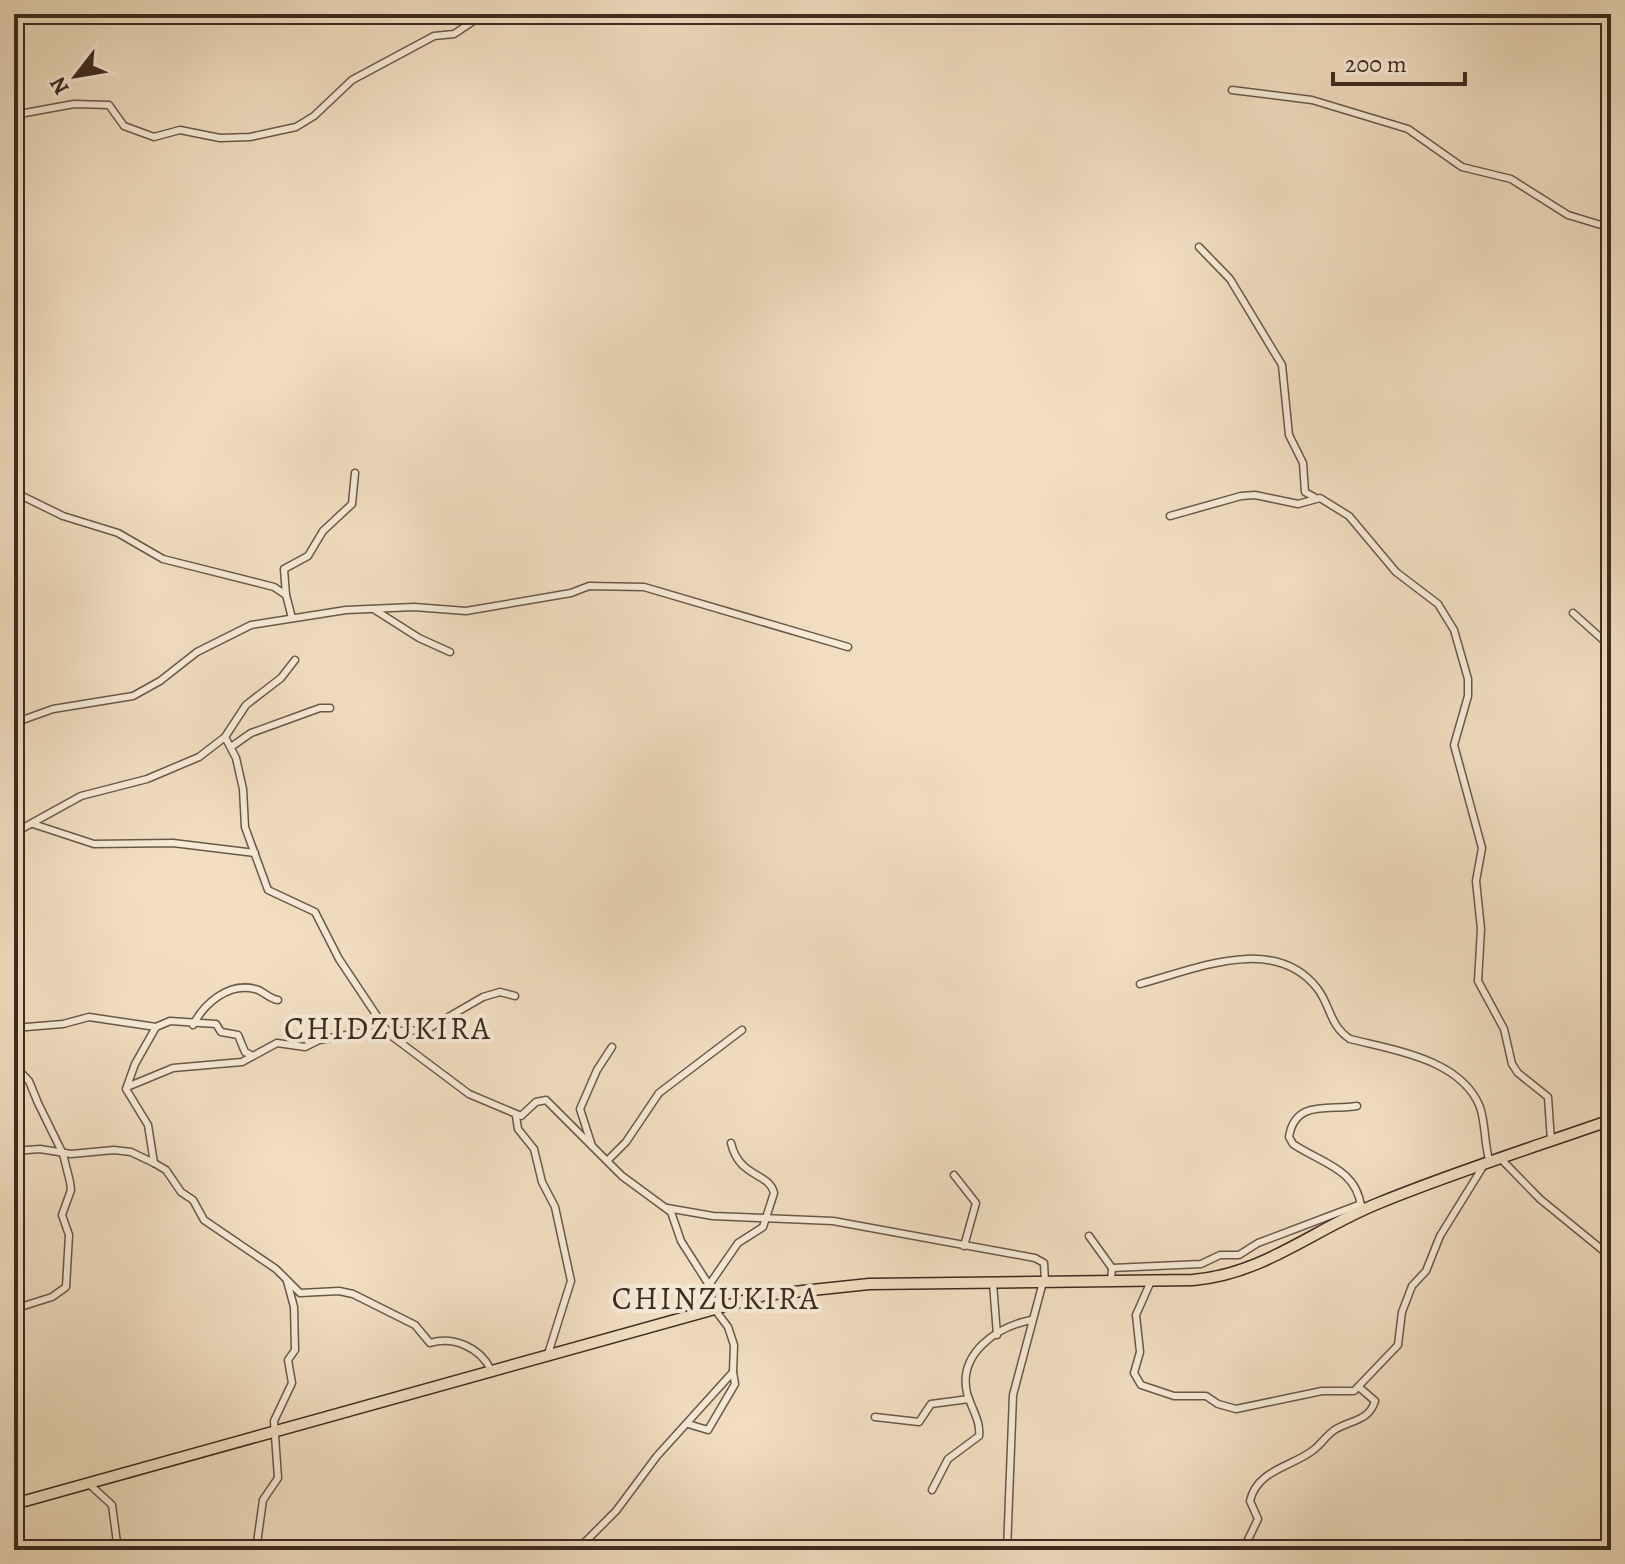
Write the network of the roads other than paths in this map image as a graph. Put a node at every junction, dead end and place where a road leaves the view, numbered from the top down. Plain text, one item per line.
1 (484, 14) edge
2 (1232, 90) dead end
3 (14, 115) edge
4 (1611, 228) edge
5 (1199, 247) dead end
6 (355, 473) dead end
7 (14, 492) edge
8 (1314, 497) junction
9 (1170, 516) dead end
10 (286, 595) junction
11 (372, 609) junction
12 (1573, 613) dead end
13 (292, 618) junction
14 (848, 647) dead end
15 (1611, 647) edge
16 (450, 652) dead end
17 (295, 660) dead end
18 (330, 708) dead end
19 (14, 723) edge
20 (225, 737) junction
21 (231, 747) junction
22 (33, 824) junction
23 (14, 833) edge
24 (255, 853) junction
25 (1140, 984) dead end
26 (515, 996) dead end
27 (278, 1000) dead end
28 (193, 1025) junction
29 (156, 1027) junction
30 (14, 1028) edge
31 (742, 1030) dead end
32 (386, 1031) junction
33 (612, 1047) dead end
34 (253, 1056) junction
35 (14, 1065) edge
36 (127, 1087) junction
37 (1357, 1106) dead end
38 (516, 1116) junction
39 (1611, 1120) edge
40 (1551, 1141) junction
41 (731, 1143) dead end
42 (592, 1146) junction
43 (14, 1151) edge
44 (63, 1154) junction
45 (1501, 1159) junction
46 (608, 1160) junction
47 (154, 1163) junction
48 (1487, 1164) junction
49 (954, 1175) dead end
50 (1361, 1207) junction
51 (667, 1208) junction
52 (768, 1217) junction
53 (1089, 1236) dead end
54 (964, 1246) junction
55 (1611, 1257) edge
56 (1112, 1268) junction
57 (285, 1278) junction
58 (1111, 1281) junction
59 (1151, 1281) junction
60 (1044, 1282) junction
61 (993, 1283) junction
62 (709, 1285) junction
63 (713, 1307) junction
64 (14, 1309) edge
65 (1031, 1320) junction
66 (997, 1335) junction
67 (548, 1354) junction
68 (491, 1370) junction
69 (733, 1372) junction
70 (1360, 1388) junction
71 (969, 1399) junction
72 (875, 1417) dead end
73 (688, 1424) junction
74 (277, 1430) junction
75 (88, 1483) junction
76 (932, 1490) dead end
77 (14, 1504) edge
78 (118, 1550) edge
79 (256, 1550) edge
80 (577, 1550) edge
81 (1007, 1550) edge
82 (1243, 1550) edge

1 - 3 street
2 - 4 street
5 - 8 street
6 - 10 street
7 - 10 street
8 - 9 street
8 - 40 street
10 - 13 street
11 - 13 street
11 - 14 street
11 - 16 street
12 - 15 street
13 - 19 street
17 - 20 street
18 - 21 street
20 - 21 street
20 - 22 street
21 - 24 street
22 - 23 street
22 - 24 street
24 - 32 street
25 - 48 street
26 - 32 street
27 - 28 street
28 - 29 street
28 - 34 street
29 - 30 street
29 - 36 street
31 - 46 street
32 - 34 street
32 - 38 street
33 - 42 street
34 - 36 street
35 - 44 street
36 - 47 street
37 - 50 street
38 - 42 street
38 - 67 street
39 - 40 highway
40 - 45 highway
41 - 52 street
42 - 46 street
43 - 44 street
44 - 47 street
44 - 64 street
45 - 48 highway
45 - 55 street
46 - 51 street
47 - 57 street
48 - 50 highway
48 - 70 street
49 - 54 street
50 - 56 street
50 - 59 highway
51 - 52 street
51 - 62 street
52 - 54 street
52 - 62 street
53 - 56 street
54 - 60 street
56 - 58 street
57 - 68 street
57 - 74 street
58 - 59 highway
58 - 60 highway
59 - 70 street
60 - 61 highway
60 - 65 street
61 - 63 highway
61 - 66 street
62 - 63 street
63 - 67 highway
63 - 69 street
65 - 66 street
65 - 81 street
66 - 71 street
67 - 68 highway
68 - 74 highway
69 - 73 street
69 - 73 street
70 - 82 street
71 - 72 street
71 - 76 street
73 - 80 street
74 - 75 highway
74 - 79 street
75 - 77 highway
75 - 78 street

